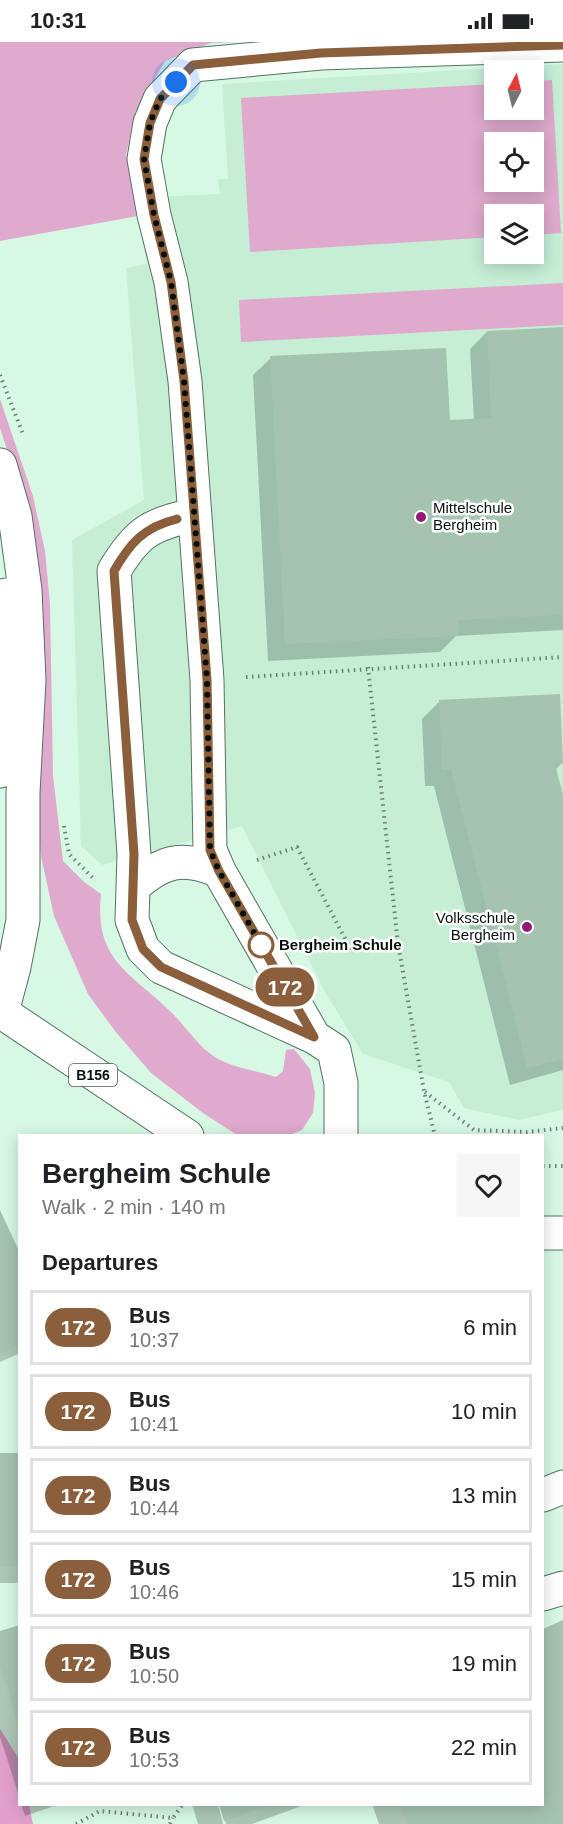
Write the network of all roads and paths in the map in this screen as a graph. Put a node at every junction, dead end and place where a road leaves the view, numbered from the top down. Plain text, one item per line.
1 (563, 45) edge
2 (0, 465) edge
3 (193, 515) junction
4 (0, 558) edge
5 (563, 657) edge
6 (369, 667) junction
7 (207, 680) junction
8 (0, 771) edge
9 (219, 871) junction
10 (133, 887) junction
11 (398, 944) junction
12 (1, 1012) edge
13 (314, 1037) junction
14 (424, 1091) junction
15 (563, 1128) edge
16 (184, 1134) edge
17 (341, 1134) edge
18 (435, 1134) edge
19 (544, 1166) edge
20 (563, 1166) edge
21 (544, 1233) edge
22 (563, 1233) edge
23 (563, 1487) edge
24 (544, 1495) edge
25 (563, 1587) edge
26 (544, 1594) edge
27 (181, 1806) edge
28 (172, 1818) junction
29 (76, 1824) edge
30 (170, 1824) edge

1 - 3 street
2 - 12 street
3 - 7 street
3 - 10 street
4 - 8 street
5 - 6 path
6 - 7 path
6 - 11 path
7 - 9 street
9 - 10 street
9 - 11 path
9 - 13 street
10 - 13 street
11 - 14 path
12 - 16 street, B156
13 - 17 street
14 - 15 path
14 - 18 path
19 - 20 path
21 - 22 street
23 - 24 street
25 - 26 street
27 - 28 path
28 - 29 path
28 - 30 path

